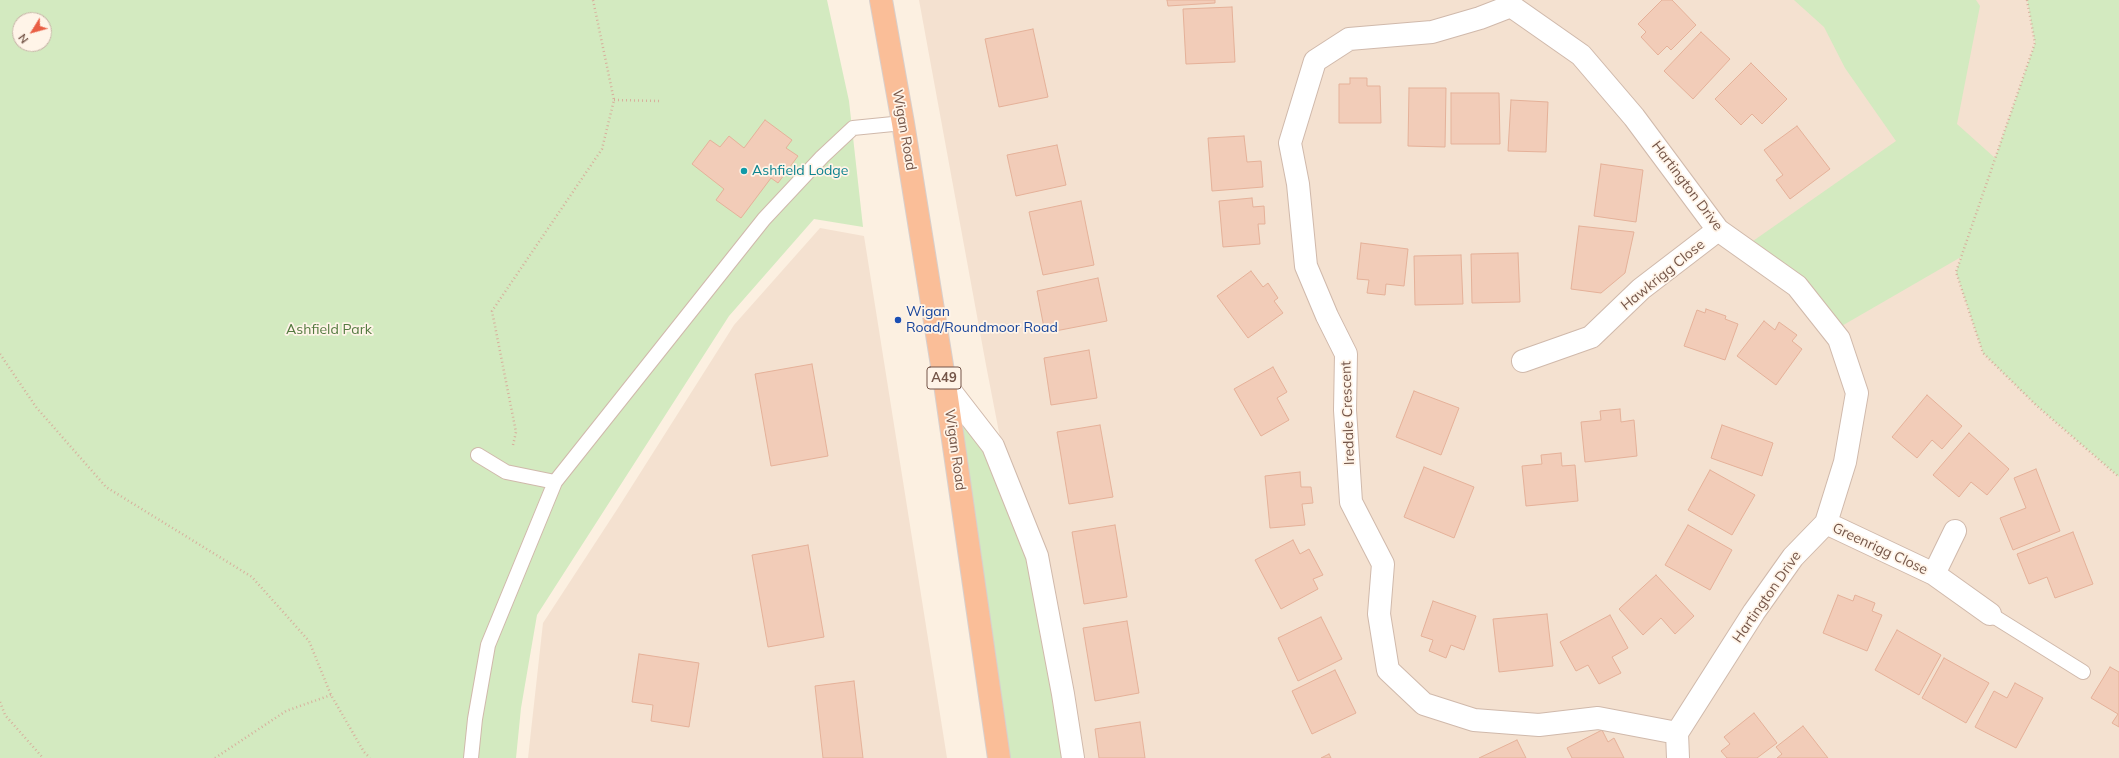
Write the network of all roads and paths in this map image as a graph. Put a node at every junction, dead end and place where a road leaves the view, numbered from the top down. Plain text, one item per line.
1 (593, 0) edge
2 (882, 0) edge
3 (2027, 0) edge
4 (1510, 3) edge
5 (614, 100) junction
6 (660, 101) dead end
7 (904, 123) junction
8 (1718, 230) junction
9 (0, 354) edge
10 (1523, 361) dead end
11 (945, 384) junction
12 (478, 455) dead end
13 (506, 472) junction
14 (2119, 477) edge
15 (555, 482) junction
16 (1826, 523) junction
17 (1955, 532) dead end
18 (1934, 574) junction
19 (1990, 614) joint
20 (2083, 672) dead end
21 (331, 695) junction
22 (0, 702) edge
23 (1678, 733) junction
24 (42, 758) edge
25 (215, 758) edge
26 (370, 758) edge
27 (471, 758) edge
28 (999, 758) edge
29 (1073, 758) edge
30 (1678, 758) edge

1 - 5 path
2 - 7 highway, Wigan Road / A49
3 - 14 path
4 - 8 street, Hartington Drive
4 - 23 street, Iredale Crescent
5 - 6 path
5 - 13 path
7 - 11 highway, Wigan Road / A49
7 - 15 lane
8 - 10 street, Hawkrigg Close
8 - 16 street, Hartington Drive
9 - 21 path
11 - 28 highway, Wigan Road / A49
11 - 29 street
12 - 13 lane
13 - 15 lane
15 - 27 lane
16 - 18 street, Greenrigg Close
16 - 23 street, Hartington Drive
17 - 18 street, Greenrigg Close
18 - 19 street, Greenrigg Close
19 - 20 lane
21 - 25 path
21 - 26 path
22 - 24 path
23 - 30 street

